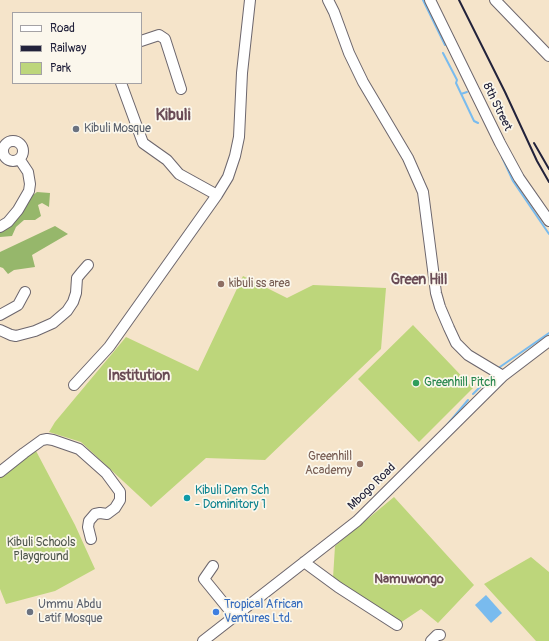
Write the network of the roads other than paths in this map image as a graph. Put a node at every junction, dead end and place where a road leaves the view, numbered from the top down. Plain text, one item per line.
1 (250, 0) edge
2 (328, 0) edge
3 (430, 0) edge
4 (496, 0) edge
5 (142, 42) edge
6 (549, 56) edge
7 (122, 84) edge
8 (181, 89) dead end
9 (11, 141) dead end
10 (216, 195) junction
11 (549, 221) edge
12 (0, 227) edge
13 (88, 265) dead end
14 (25, 292) dead end
15 (0, 315) edge
16 (0, 330) edge
17 (549, 340) edge
18 (503, 376) junction
19 (74, 385) dead end
20 (0, 472) edge
21 (90, 539) dead end
22 (304, 562) junction
23 (213, 566) dead end
24 (235, 616) junction
25 (397, 625) dead end
26 (440, 635) dead end
27 (205, 641) edge
28 (431, 641) edge

1 - 10 street
2 - 18 street
3 - 11 street, 8th Street
4 - 6 street
5 - 8 street
7 - 10 street
9 - 12 street
10 - 19 street
13 - 16 street
14 - 15 street
17 - 18 street, Mbogo Road
18 - 22 street, Mbogo Road
20 - 21 street
22 - 24 street, Mbogo Road
22 - 25 street
23 - 24 street
24 - 27 street, Mbogo Road
26 - 28 street

